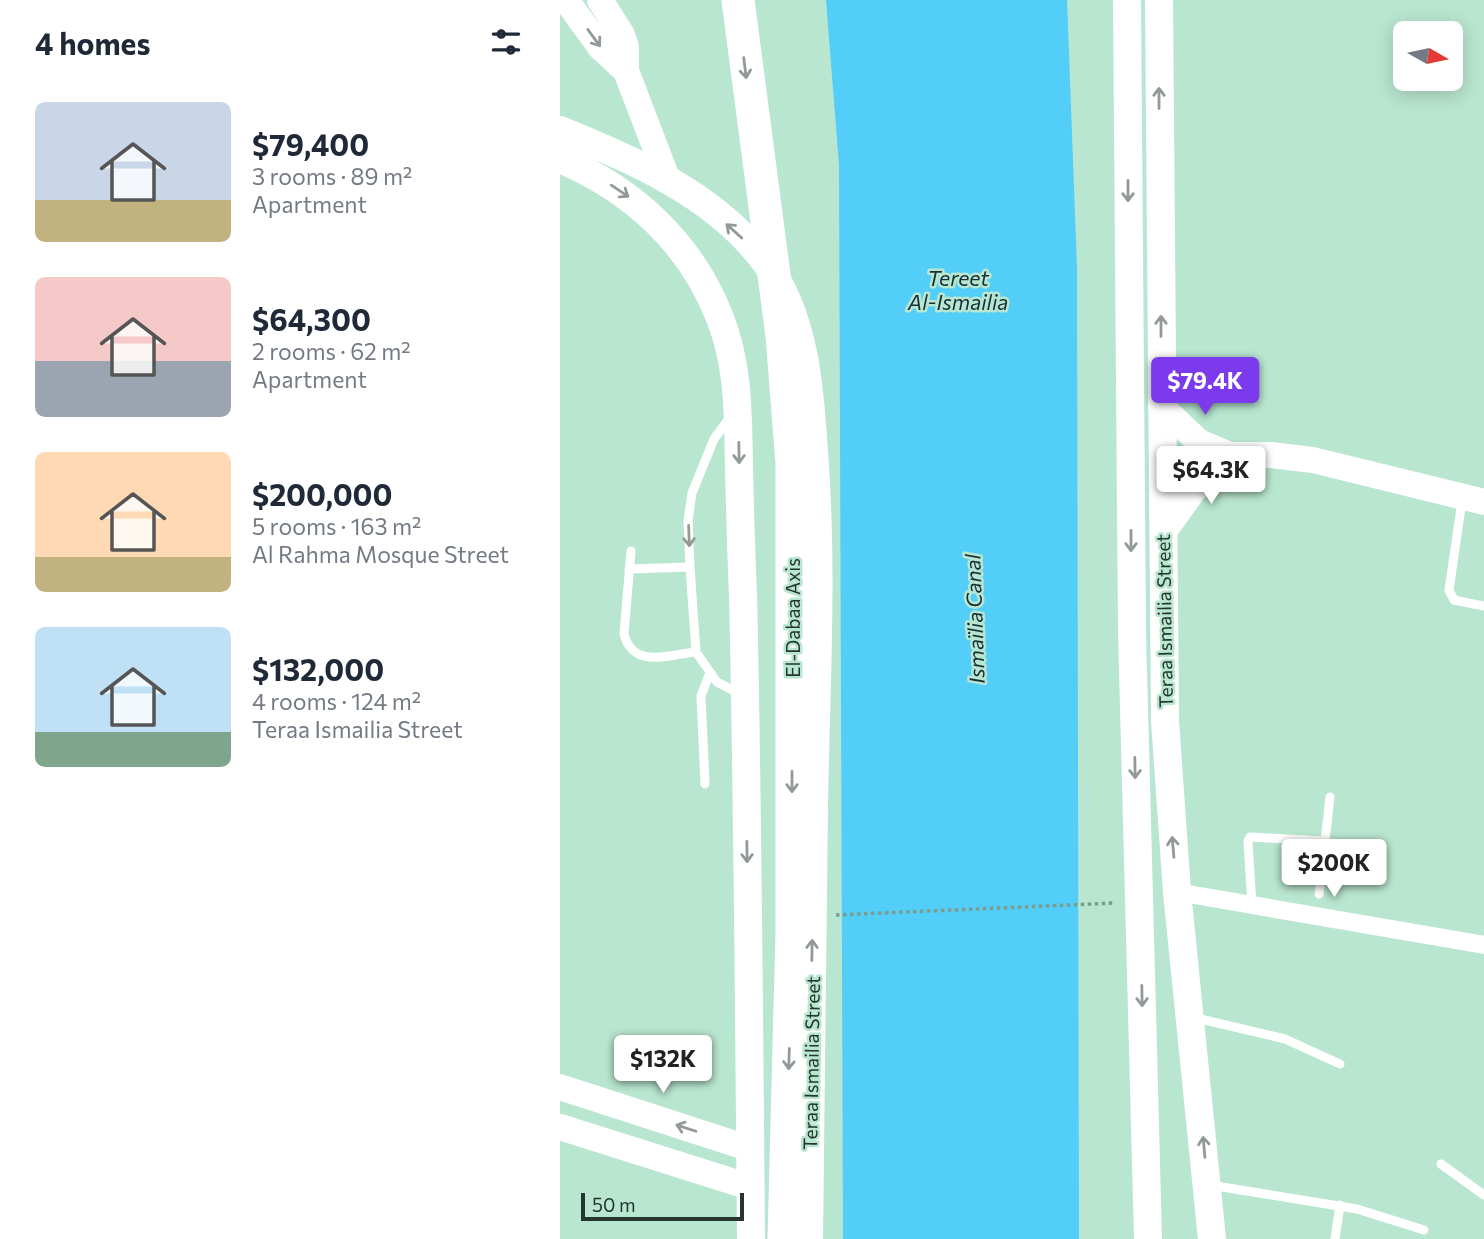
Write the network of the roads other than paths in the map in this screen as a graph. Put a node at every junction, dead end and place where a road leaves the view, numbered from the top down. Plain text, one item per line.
1 (566, 0) edge
2 (600, 0) edge
3 (738, 0) edge
4 (760, 0) edge
5 (1127, 0) edge
6 (1159, 0) edge
7 (626, 71) junction
8 (560, 130) edge
9 (560, 159) edge
10 (667, 178) junction
11 (1161, 406) junction
12 (738, 407) junction
13 (1230, 455) junction
14 (1473, 501) edge
15 (1163, 533) junction
16 (631, 551) dead end
17 (690, 567) junction
18 (629, 569) junction
19 (1484, 606) edge
20 (696, 652) junction
21 (709, 675) junction
22 (745, 696) junction
23 (815, 752) junction
24 (705, 784) dead end
25 (1330, 797) dead end
26 (1325, 841) junction
27 (1177, 892) junction
28 (1320, 894) dead end
29 (1252, 905) junction
30 (1484, 944) edge
31 (1191, 1017) junction
32 (1340, 1064) dead end
33 (560, 1087) edge
34 (560, 1127) edge
35 (751, 1149) junction
36 (1441, 1164) dead end
37 (1207, 1184) junction
38 (750, 1186) junction
39 (1484, 1195) edge
40 (1340, 1205) junction
41 (1424, 1230) dead end
42 (751, 1239) edge
43 (784, 1239) edge
44 (809, 1239) edge
45 (1148, 1239) edge
46 (1212, 1239) edge
47 (1335, 1239) edge

1 -> 7 street
2 - 7 street
3 -> 43 highway, El-Dabaa Axis
4 - 23 highway
5 -> 45 main road, Teraa Ismailia Street
11 -> 6 main road, Teraa Ismailia Street
7 - 10 street
8 - 10 main road, Teraa Ismailia Street
9 -> 12 main road
23 -> 10 main road, Teraa Ismailia Street
11 - 13 street
11 - 15 main road, Teraa Ismailia Street
12 -> 17 lane
12 -> 22 main road
13 - 14 street
13 - 15 street
14 - 19 lane
27 -> 15 main road, Teraa Ismailia Street
16 - 18 lane
17 - 18 lane
17 - 20 lane
18 - 20 lane
20 - 21 lane
21 - 22 lane
21 - 24 lane
22 -> 35 main road
44 -> 23 main road, Teraa Ismailia Street
25 - 26 lane
26 - 28 lane
26 - 29 lane
27 - 29 street
27 - 31 main road, Teraa Ismailia Street
29 - 30 street
31 - 32 lane
37 -> 31 main road, Teraa Ismailia Street
35 -> 33 street
34 - 38 street
35 - 38 main road
36 - 39 lane
37 - 40 lane
37 - 46 main road, Teraa Ismailia Street
38 - 42 main road
40 - 41 lane
40 - 47 lane

